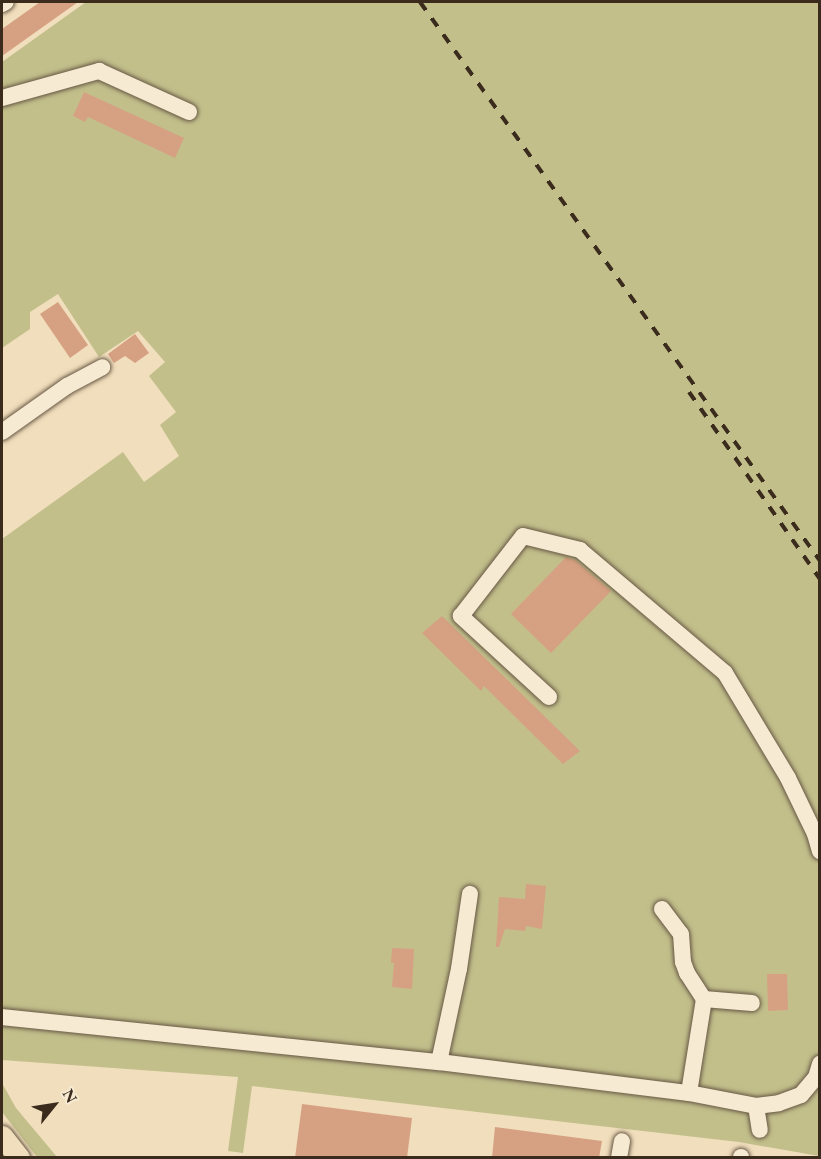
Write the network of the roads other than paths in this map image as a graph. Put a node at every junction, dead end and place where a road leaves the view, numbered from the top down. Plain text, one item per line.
1 (6, 2) edge
2 (2, 4) edge
3 (2, 98) edge
4 (189, 112) dead end
5 (102, 367) dead end
6 (2, 432) edge
7 (549, 697) dead end
8 (819, 851) edge
9 (470, 894) dead end
10 (662, 909) dead end
11 (704, 999) junction
12 (753, 1003) dead end
13 (2, 1017) edge
14 (439, 1062) junction
15 (819, 1064) edge
16 (689, 1093) junction
17 (801, 1095) junction
18 (819, 1096) edge
19 (756, 1106) junction
20 (760, 1130) dead end
21 (2, 1136) edge
22 (19, 1158) edge

1 - 2 street
3 - 4 street
5 - 6 street
7 - 8 street
9 - 14 street
10 - 11 street
11 - 12 street
11 - 16 street
13 - 14 street
14 - 16 street
15 - 17 street
16 - 19 street
17 - 18 street
17 - 19 street
19 - 20 street
21 - 22 main road

